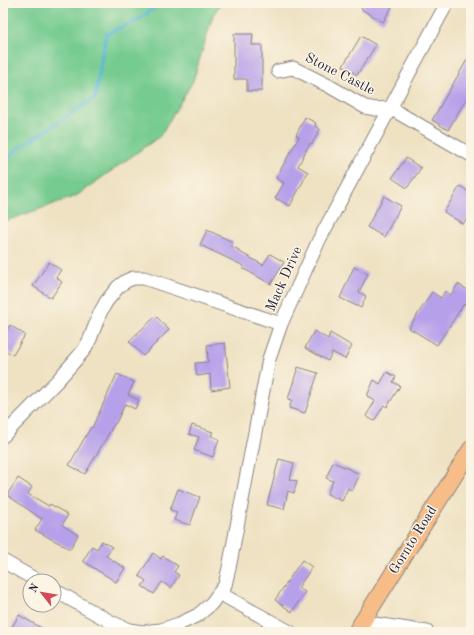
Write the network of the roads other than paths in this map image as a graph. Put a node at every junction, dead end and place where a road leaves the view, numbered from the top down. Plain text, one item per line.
1 (447, 3) edge
2 (278, 71) dead end
3 (390, 108) junction
4 (471, 155) edge
5 (281, 324) junction
6 (3, 436) edge
7 (471, 448) edge
8 (3, 561) edge
9 (24, 573) edge
10 (219, 593) junction
11 (62, 594) edge
12 (359, 627) edge
13 (290, 632) edge
14 (427, 632) edge

1 - 3 street, Mack Drive
2 - 3 street, Stone Castle
3 - 4 street, Stone Castle
3 - 5 street, Mack Drive
5 - 6 street
5 - 10 street, Mack Drive
7 - 12 main road, Gornto Road
8 - 9 street
10 - 11 street, Mack Drive
10 - 13 street
12 - 14 street

